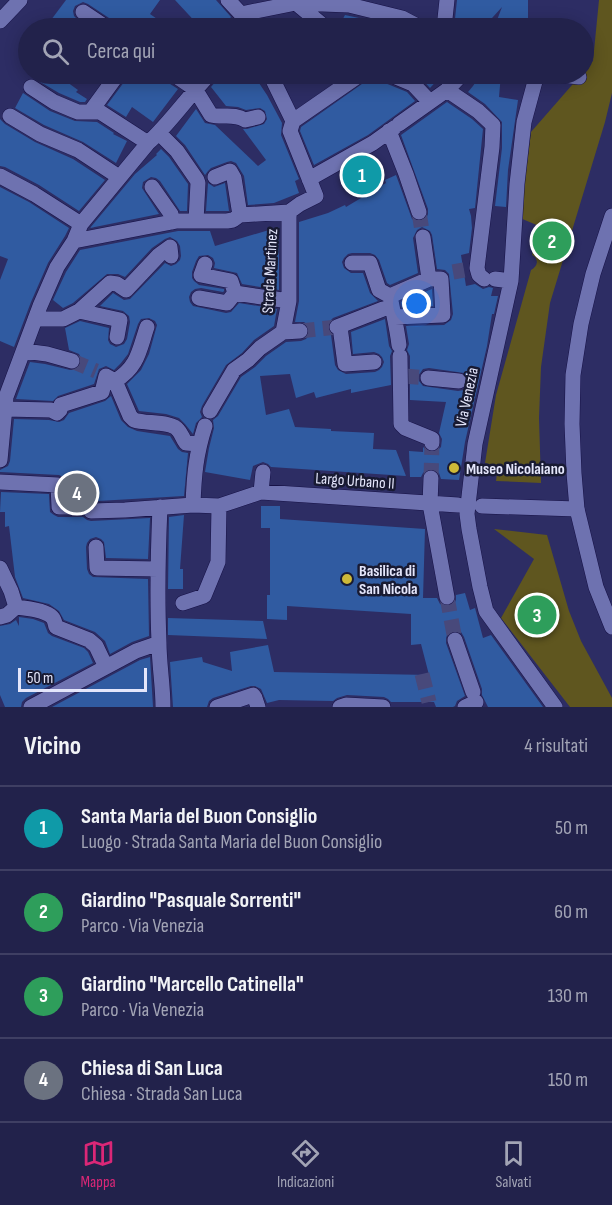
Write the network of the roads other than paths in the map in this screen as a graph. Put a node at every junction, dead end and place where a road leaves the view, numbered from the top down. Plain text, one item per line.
1 (20, 0) edge
2 (228, 0) edge
3 (315, 0) edge
4 (447, 0) edge
5 (296, 3) junction
6 (83, 12) dead end
7 (241, 14) junction
8 (92, 18) edge
9 (243, 18) edge
10 (314, 18) edge
11 (402, 18) edge
12 (445, 18) edge
13 (0, 21) edge
14 (112, 84) edge
15 (189, 84) edge
16 (199, 84) edge
17 (275, 84) edge
18 (347, 84) edge
19 (413, 84) edge
20 (453, 84) edge
21 (534, 84) edge
22 (31, 87) dead end
23 (195, 88) junction
24 (447, 90) junction
25 (430, 102) junction
26 (96, 112) junction
27 (10, 116) dead end
28 (258, 117) dead end
29 (293, 121) junction
30 (394, 128) junction
31 (154, 138) junction
32 (0, 176) edge
33 (119, 177) junction
34 (215, 177) dead end
35 (309, 179) junction
36 (152, 187) dead end
37 (501, 211) junction
38 (290, 212) junction
39 (419, 212) tunnel mouth
40 (240, 215) junction
41 (612, 216) edge
42 (196, 221) junction
43 (172, 222) junction
44 (81, 224) junction
45 (423, 237) tunnel mouth
46 (74, 241) junction
47 (171, 256) dead end
48 (352, 262) dead end
49 (205, 264) dead end
50 (469, 276) junction
51 (235, 293) junction
52 (199, 298) dead end
53 (289, 301) junction
54 (392, 306) junction
55 (79, 311) junction
56 (36, 319) junction
57 (147, 327) dead end
58 (300, 331) tunnel mouth
59 (283, 332) junction
60 (117, 337) dead end
61 (24, 351) junction
62 (72, 361) tunnel mouth
63 (374, 362) dead end
64 (105, 376) junction
65 (428, 378) tunnel mouth
66 (459, 381) dead end
67 (5, 403) junction
68 (432, 443) dead end
69 (199, 444) junction
70 (0, 460) edge
71 (263, 472) dead end
72 (431, 478) tunnel mouth
73 (0, 482) edge
74 (269, 492) junction
75 (430, 504) junction
76 (192, 505) junction
77 (458, 505) dead end
78 (219, 506) junction
79 (482, 506) dead end
80 (160, 507) junction
81 (577, 509) junction
82 (96, 547) dead end
83 (0, 568) edge
84 (158, 569) junction
85 (447, 597) tunnel mouth
86 (183, 603) dead end
87 (16, 607) junction
88 (0, 617) edge
89 (612, 627) edge
90 (455, 640) tunnel mouth
91 (159, 643) junction
92 (106, 667) junction
93 (474, 701) edge
94 (344, 706) edge
95 (31, 707) edge
96 (163, 707) edge
97 (217, 707) edge
98 (258, 707) edge
99 (383, 707) edge
100 (555, 707) edge

1 - 13 street
2 - 7 street
3 - 5 street
4 - 12 street
5 - 7 street
5 - 10 street
5 - 11 street
6 - 8 street
7 - 9 street
14 - 26 street
15 - 23 street
16 - 23 street
17 - 29 street
18 - 29 street
19 - 25 street
20 - 24 street
21 - 37 street, Via Venezia
22 - 26 street
23 - 28 street
23 - 31 street
24 - 25 street
24 - 37 street
25 - 30 street
26 - 31 street
27 - 33 street
29 - 35 street
30 - 35 street
30 - 39 street
31 - 33 street
31 - 42 street
32 - 44 street
33 - 44 street
34 - 40 street
35 - 38 street
36 - 43 street
37 - 50 street
37 - 50 street, Via Venezia
38 - 40 street
38 - 53 street, Strada Martinez
40 - 42 street
41 - 81 street
42 - 43 street
43 - 46 street
44 - 46 street
45 - 50 street
46 - 56 street
47 - 55 street
48 - 54 street
49 - 51 street
50 - 54 street
50 - 54 street
50 - 100 street, Via Venezia
51 - 52 street
51 - 53 street
53 - 59 street, Strada Martinez
54 - 63 street
54 - 68 street
55 - 56 street
55 - 60 street
56 - 61 street
57 - 64 street
58 - 59 street
59 - 69 street
61 - 62 street
61 - 67 street
64 - 67 street
64 - 69 street
65 - 66 street
67 - 70 street
69 - 76 street
71 - 74 street
72 - 75 street
73 - 80 street
74 - 75 street, Largo Urbano II
74 - 78 street
75 - 77 street, Largo Urbano II
75 - 85 street
76 - 78 street
76 - 80 street
78 - 86 street
79 - 81 street
80 - 84 street
81 - 89 street
82 - 84 street
83 - 87 street
84 - 91 street
87 - 88 street
87 - 92 street
90 - 93 street
91 - 92 street
91 - 96 street
92 - 95 street
94 - 99 street
97 - 98 street

